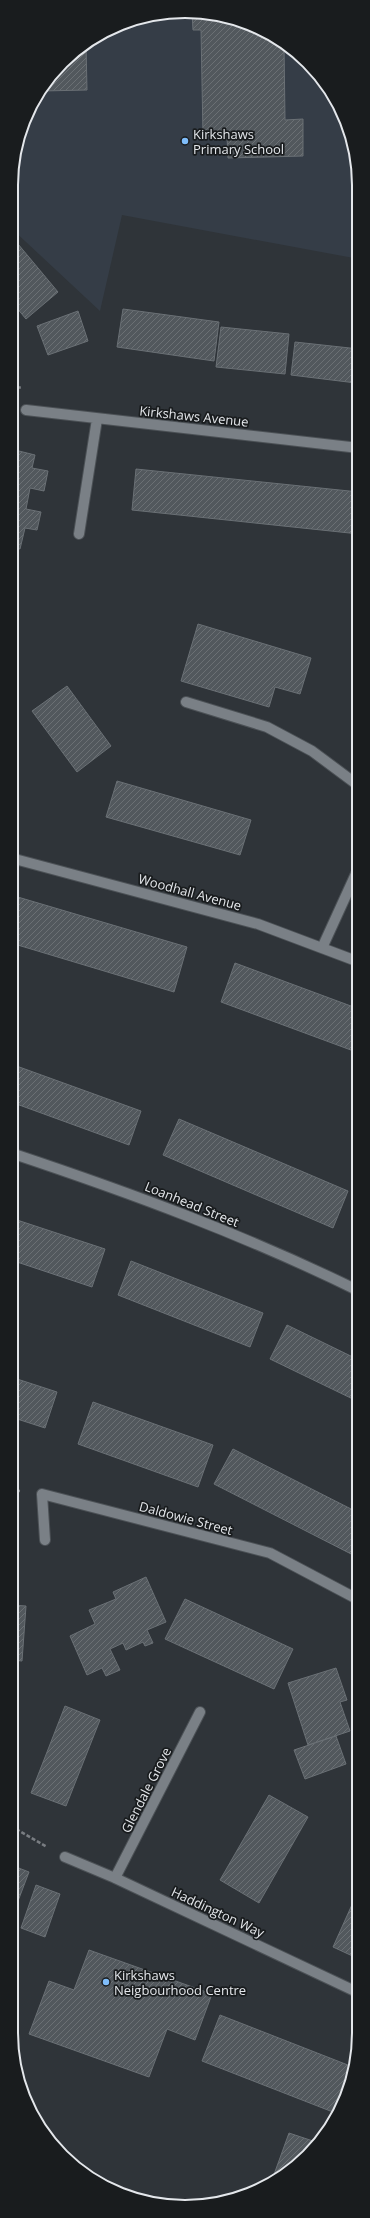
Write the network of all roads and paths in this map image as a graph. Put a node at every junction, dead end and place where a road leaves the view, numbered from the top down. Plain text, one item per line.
1 (26, 410) dead end
2 (97, 419) junction
3 (352, 447) edge
4 (79, 534) dead end
5 (186, 702) dead end
6 (352, 781) edge
7 (18, 860) edge
8 (352, 882) edge
9 (322, 948) junction
10 (352, 959) edge
11 (18, 1155) edge
12 (352, 1288) edge
13 (45, 1540) dead end
14 (352, 1596) edge
15 (200, 1712) dead end
16 (18, 1830) edge
17 (65, 1857) joint
18 (115, 1878) junction
19 (352, 1990) edge

1 - 2 street, Kirkshaws Avenue
2 - 3 street, Kirkshaws Avenue
2 - 4 street
5 - 6 street
7 - 9 street, Woodhall Avenue
8 - 9 street
9 - 10 street, Woodhall Avenue
11 - 12 street, Loanhead Street
13 - 14 street, Daldowie Street
15 - 18 street, Glendale Grove
16 - 17 path
17 - 18 street, Haddington Way
18 - 19 street, Haddington Way

